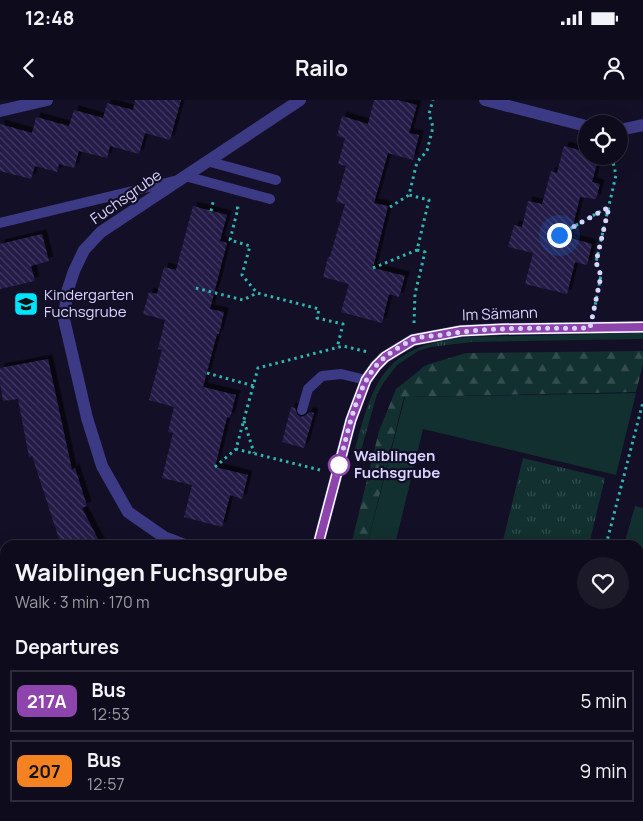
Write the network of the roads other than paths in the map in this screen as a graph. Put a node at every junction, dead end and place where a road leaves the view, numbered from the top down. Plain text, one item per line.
1 (47, 100) edge
2 (300, 100) edge
3 (485, 100) edge
4 (0, 111) edge
5 (578, 124) edge
6 (643, 125) edge
7 (628, 128) edge
8 (207, 162) junction
9 (182, 178) junction
10 (276, 180) dead end
11 (270, 199) dead end
12 (0, 223) edge
13 (643, 327) edge
14 (366, 380) junction
15 (302, 410) dead end
16 (172, 540) edge
17 (319, 540) edge

1 - 4 street
2 - 8 street, Fuchsgrube
3 - 5 street
6 - 7 street
8 - 9 street, Fuchsgrube
8 - 10 lane
9 - 11 lane
9 - 12 lane
9 - 16 street, Fuchsgrube
13 - 14 street, Im Sämann
14 - 15 lane
14 - 17 street, Im Sämann

